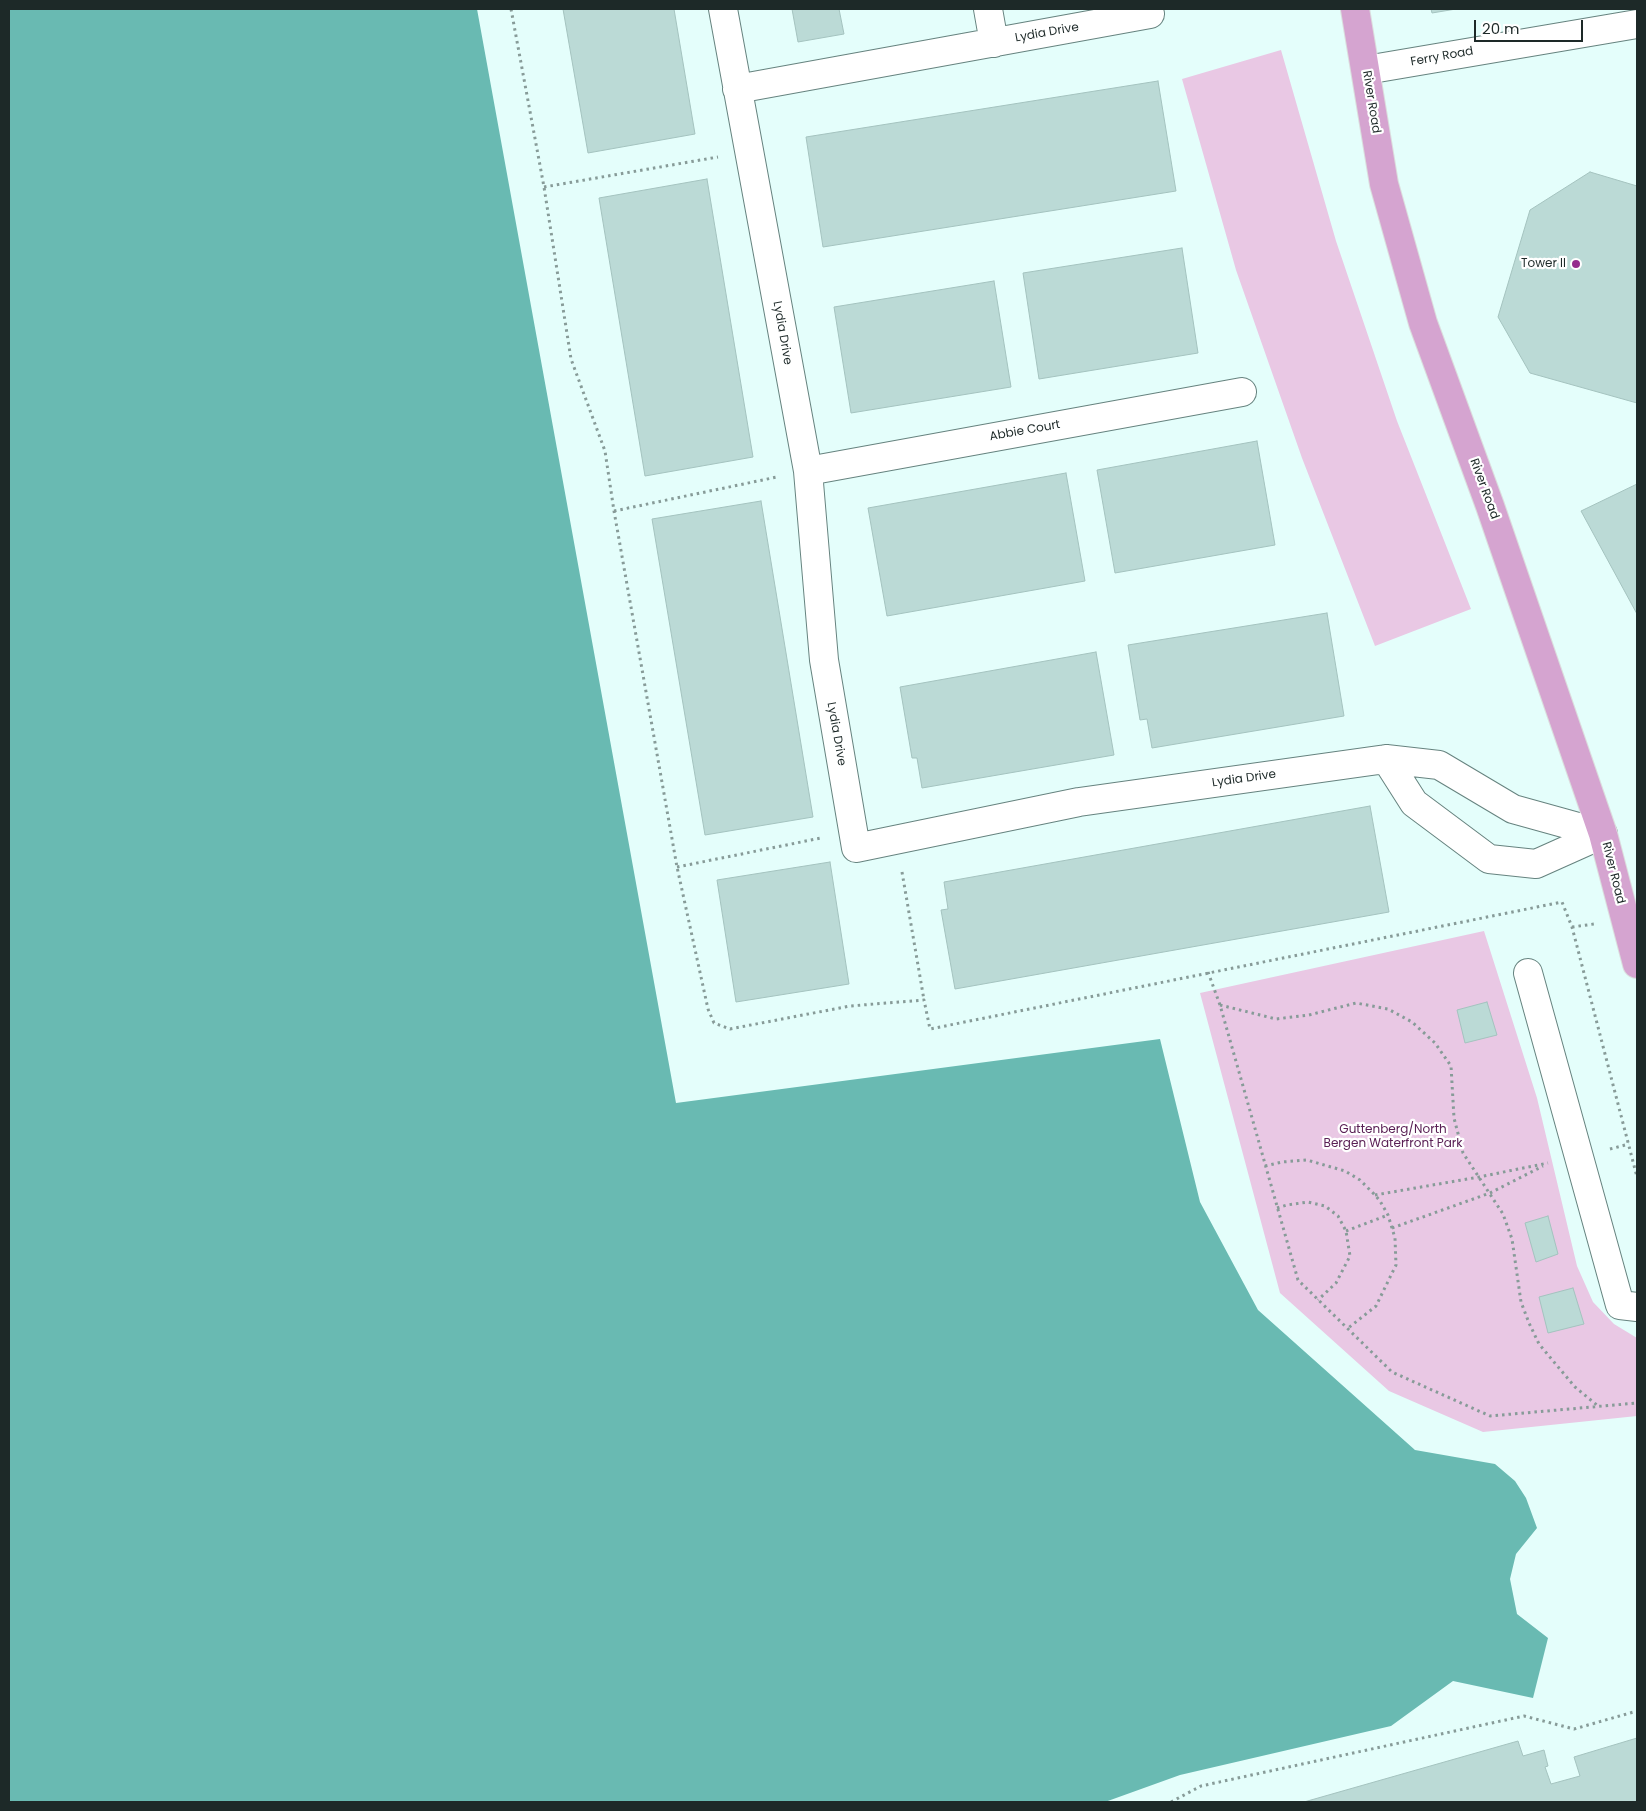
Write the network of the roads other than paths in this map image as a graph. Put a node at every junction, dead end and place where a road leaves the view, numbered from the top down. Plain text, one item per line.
1 (723, 9) edge
2 (988, 9) edge
3 (1354, 9) edge
4 (1150, 14) dead end
5 (1074, 18) edge
6 (1637, 24) edge
7 (994, 43) junction
8 (1366, 70) junction
9 (737, 89) junction
10 (1242, 392) dead end
11 (808, 471) junction
12 (1386, 759) junction
13 (1603, 834) junction
14 (1637, 964) edge
15 (1528, 973) dead end
16 (1637, 1307) edge

1 - 9 street, Lydia Drive
2 - 7 street
3 - 8 main road, River Road
4 - 5 street, Lydia Drive
5 - 7 street, Lydia Drive
6 - 8 street, Ferry Road
7 - 9 street, Lydia Drive
8 - 13 main road, River Road
9 - 11 street, Lydia Drive
10 - 11 street, Abbie Court
11 - 12 street, Lydia Drive
12 - 13 street, Lydia Drive
12 - 13 street
13 - 14 main road, River Road
15 - 16 street

